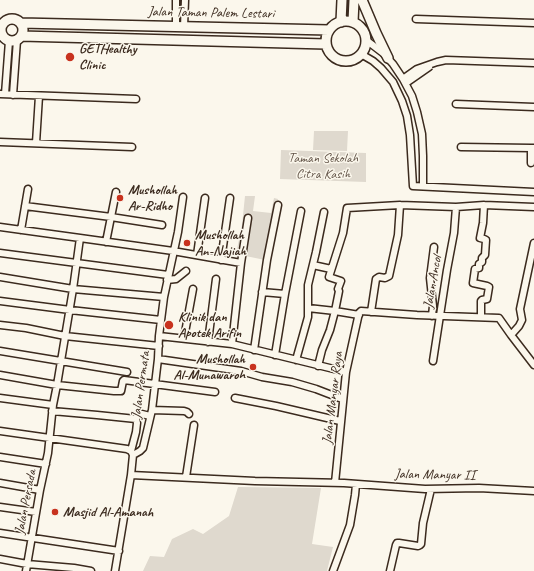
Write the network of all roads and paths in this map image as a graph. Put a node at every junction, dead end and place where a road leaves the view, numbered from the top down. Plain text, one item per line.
1 (176, 0) edge
2 (185, 0) edge
3 (342, 0) edge
4 (354, 0) edge
5 (362, 0) edge
6 (416, 19) dead end
7 (341, 22) junction
8 (353, 22) junction
9 (2, 23) edge
10 (21, 23) junction
11 (534, 23) edge
12 (180, 27) junction
13 (329, 30) junction
14 (10, 38) edge
15 (366, 40) junction
16 (326, 44) junction
17 (361, 54) junction
18 (388, 58) junction
19 (534, 63) edge
20 (405, 81) junction
21 (3, 94) edge
22 (13, 94) junction
23 (39, 96) junction
24 (136, 99) dead end
25 (534, 103) edge
26 (456, 104) dead end
27 (534, 107) edge
28 (0, 142) edge
29 (36, 143) junction
30 (132, 147) dead end
31 (461, 147) dead end
32 (532, 148) edge
33 (531, 163) dead end
34 (423, 186) junction
35 (28, 189) dead end
36 (116, 192) dead end
37 (534, 192) edge
38 (183, 197) dead end
39 (205, 198) dead end
40 (230, 198) dead end
41 (400, 205) junction
42 (484, 205) junction
43 (25, 206) junction
44 (278, 206) dead end
45 (456, 207) junction
46 (534, 207) edge
47 (300, 211) dead end
48 (324, 212) dead end
49 (111, 217) junction
50 (248, 218) dead end
51 (162, 225) dead end
52 (0, 227) edge
53 (21, 230) junction
54 (80, 238) junction
55 (106, 242) junction
56 (534, 243) edge
57 (434, 247) dead end
58 (173, 251) junction
59 (0, 253) edge
60 (197, 255) junction
61 (221, 260) junction
62 (77, 263) junction
63 (241, 263) junction
64 (313, 264) junction
65 (331, 269) junction
66 (186, 271) dead end
67 (0, 277) edge
68 (168, 277) junction
69 (216, 279) dead end
70 (73, 289) junction
71 (193, 289) dead end
72 (262, 292) junction
73 (285, 294) junction
74 (164, 297) junction
75 (0, 301) edge
76 (308, 308) junction
77 (70, 310) junction
78 (335, 311) junction
79 (371, 312) junction
80 (359, 316) junction
81 (432, 316) junction
82 (439, 316) junction
83 (481, 318) junction
84 (161, 320) junction
85 (0, 325) edge
86 (510, 335) junction
87 (65, 336) junction
88 (159, 336) junction
89 (184, 338) junction
90 (208, 342) junction
91 (232, 344) junction
92 (159, 346) junction
93 (254, 350) junction
94 (0, 351) edge
95 (275, 355) junction
96 (158, 359) junction
97 (296, 360) junction
98 (61, 361) junction
99 (433, 361) dead end
100 (534, 365) edge
101 (318, 366) junction
102 (127, 372) dead end
103 (346, 372) junction
104 (0, 375) edge
105 (57, 384) junction
106 (155, 384) junction
107 (215, 392) dead end
108 (0, 398) edge
109 (235, 398) dead end
110 (342, 399) junction
111 (52, 408) junction
112 (151, 413) junction
113 (189, 414) dead end
114 (136, 419) junction
115 (340, 421) junction
116 (194, 425) dead end
117 (0, 431) edge
118 (50, 438) junction
119 (132, 453) junction
120 (0, 457) edge
121 (46, 464) junction
122 (131, 475) junction
123 (186, 477) junction
124 (0, 482) edge
125 (335, 483) junction
126 (356, 484) junction
127 (431, 488) junction
128 (40, 490) junction
129 (534, 491) edge
130 (0, 507) edge
131 (36, 512) junction
132 (0, 533) edge
133 (32, 537) junction
134 (119, 551) junction
135 (0, 559) edge
136 (27, 564) junction
137 (26, 571) edge
138 (91, 571) edge
139 (115, 571) edge
140 (333, 571) edge
141 (390, 571) edge

1 - 12 street
2 - 12 street
3 - 7 street
4 - 8 street
5 - 18 street
6 - 11 street
7 - 8 street
7 - 13 street
8 - 15 street
9 - 10 street
9 - 14 street
10 - 12 street, Jalan Taman Palem Lestari
10 - 14 street
12 - 13 street, Jalan Taman Palem Lestari
13 - 16 street
14 - 16 street, Jalan Taman Palem Lestari
14 - 21 street
14 - 22 street
15 - 17 street
15 - 18 street
16 - 17 street
17 - 34 street
18 - 20 street
19 - 20 street
20 - 34 street
21 - 22 street
22 - 23 street
23 - 24 street
23 - 29 street
25 - 27 street
26 - 27 street
28 - 29 street
29 - 30 street
31 - 32 street
32 - 33 street
34 - 37 street
35 - 43 street
36 - 49 street
38 - 58 street, Jalan Permata
39 - 60 street
40 - 61 street
41 - 45 street
41 - 65 street
41 - 79 street
42 - 45 street
42 - 46 street
42 - 83 street
43 - 49 street
43 - 53 street
44 - 72 street
45 - 82 street, Jalan Ancol
47 - 73 street
48 - 64 street
49 - 51 street
49 - 55 street
50 - 63 street
52 - 53 street
53 - 54 street
54 - 55 street
54 - 62 street, Jalan Persada
55 - 58 street
56 - 86 street
57 - 81 street
58 - 60 street
58 - 68 street, Jalan Permata
59 - 62 street
60 - 61 street
61 - 63 street
62 - 68 street
62 - 70 street, Jalan Persada
63 - 91 street
64 - 65 street
64 - 76 street
65 - 78 street
66 - 68 street
67 - 70 street
68 - 74 street, Jalan Permata
69 - 90 street
70 - 74 street
70 - 77 street, Jalan Persada
71 - 89 street
72 - 73 street
72 - 93 street
73 - 95 street
74 - 84 street, Jalan Permata
75 - 77 street
76 - 78 street
76 - 97 street
77 - 84 street
77 - 87 street, Jalan Persada
78 - 80 street
78 - 101 street
79 - 80 street
79 - 81 street
80 - 103 street, Jalan Manyar Raya
81 - 82 street
82 - 83 street
82 - 99 street, Jalan Ancol
83 - 86 street
84 - 88 street, Jalan Permata
85 - 87 street
86 - 100 street
87 - 92 street
87 - 98 street, Jalan Persada
88 - 89 street
88 - 92 street, Jalan Permata
89 - 90 street
90 - 91 street
91 - 93 street
92 - 96 street, Jalan Permata
93 - 95 street
94 - 98 street
95 - 97 street
96 - 106 street, Jalan Permata
96 - 110 street
97 - 101 street
98 - 102 street
98 - 105 street, Jalan Persada
101 - 103 street
103 - 110 street, Jalan Manyar Raya
104 - 105 street
105 - 106 street
105 - 111 street, Jalan Persada
106 - 107 street
106 - 112 street, Jalan Permata
108 - 111 street
109 - 115 street
110 - 115 street, Jalan Manyar Raya
111 - 114 street
111 - 118 street, Jalan Persada
112 - 113 street
112 - 114 street
112 - 119 street, Jalan Permata
114 - 119 street
115 - 125 street, Jalan Manyar Raya
116 - 123 street
117 - 118 street
118 - 119 street
118 - 121 street, Jalan Persada
119 - 122 street
120 - 121 street
121 - 128 street, Jalan Persada
122 - 123 street
122 - 134 street
123 - 125 street
124 - 128 street
125 - 126 street, Jalan Manyar II
126 - 127 street, Jalan Manyar II
126 - 140 street
127 - 129 street, Jalan Manyar II
127 - 141 street
128 - 131 street, Jalan Persada
130 - 131 street
131 - 133 street, Jalan Persada
132 - 133 street
133 - 134 street
133 - 136 street, Jalan Persada
134 - 139 street
135 - 136 street
136 - 137 street, Jalan Persada
136 - 138 street

